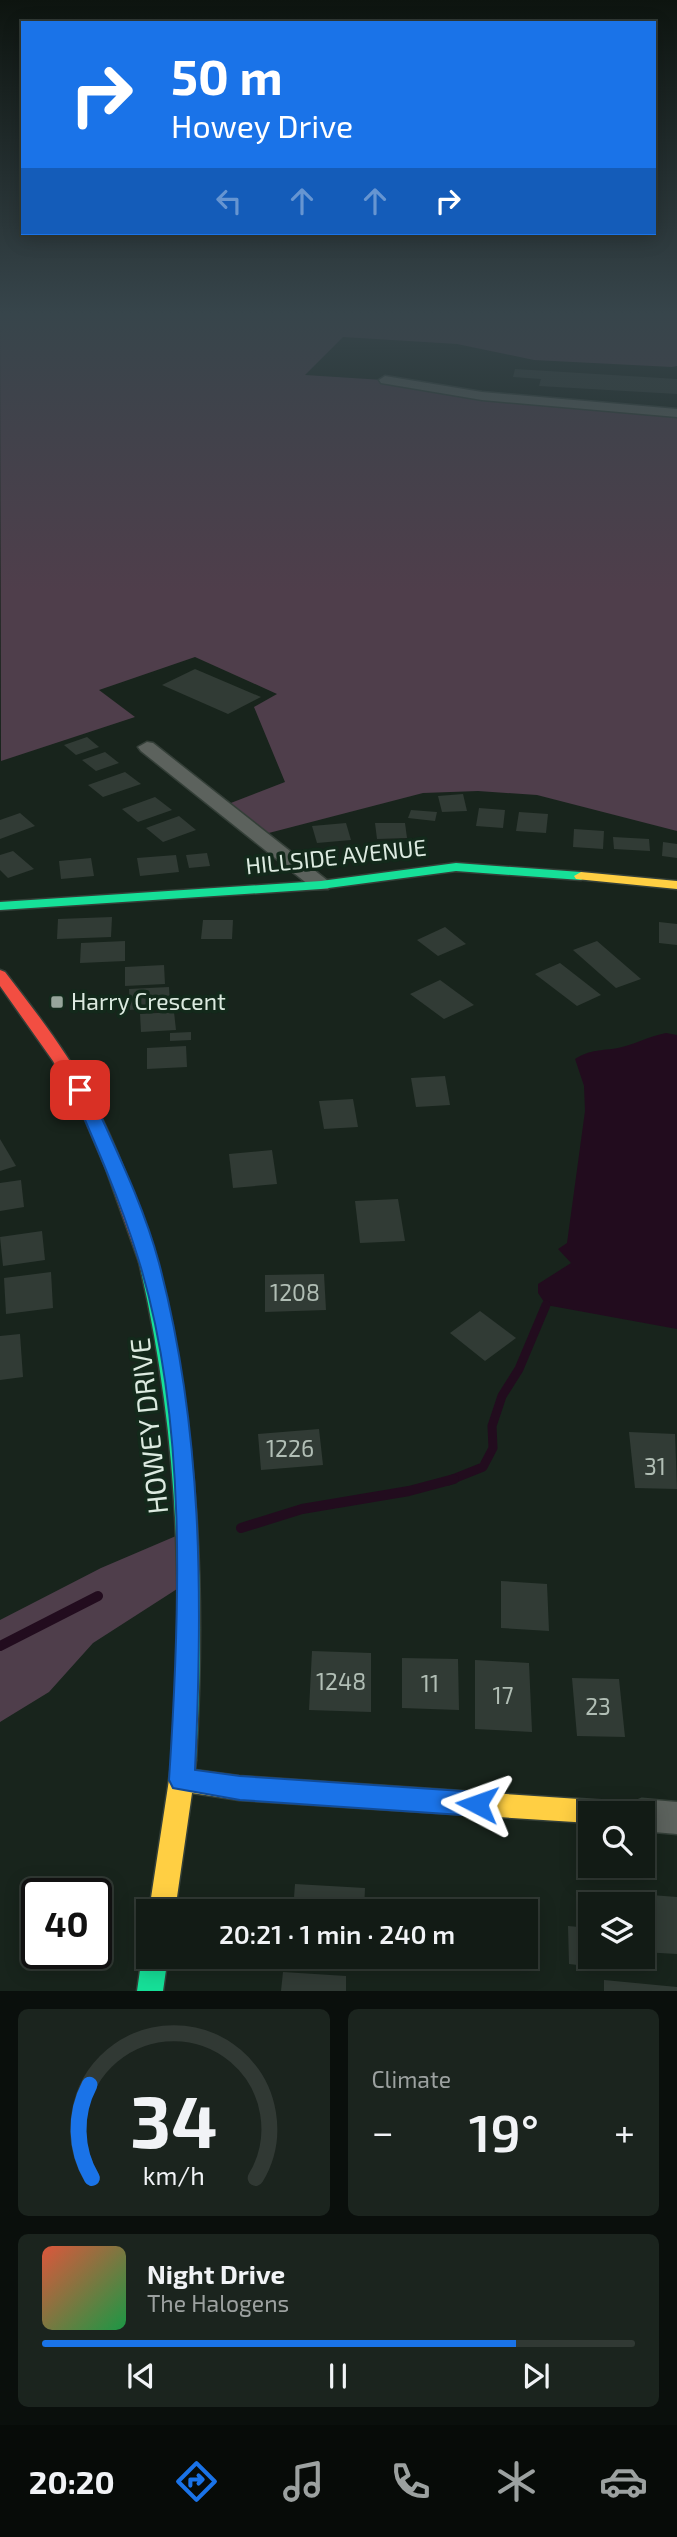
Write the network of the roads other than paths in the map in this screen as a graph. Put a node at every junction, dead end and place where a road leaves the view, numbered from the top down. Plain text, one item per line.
1 (596, 406) edge
2 (677, 413) edge
3 (147, 747) dead end
4 (677, 885) edge
5 (321, 886) junction
6 (0, 906) edge
7 (0, 975) edge
8 (8, 996) edge
9 (182, 1780) junction
10 (578, 1811) edge
11 (655, 1816) edge
12 (677, 1818) edge
13 (164, 1899) edge
14 (153, 1969) edge
15 (150, 1991) edge

1 - 2 street
3 - 5 street
4 - 5 main road, HILLSIDE AVENUE
5 - 6 main road, HILLSIDE AVENUE
7 - 8 main road, HOWEY DRIVE
8 - 9 main road, HOWEY DRIVE
9 - 10 main road
9 - 13 main road, HOWEY DRIVE
11 - 12 street
14 - 15 main road

